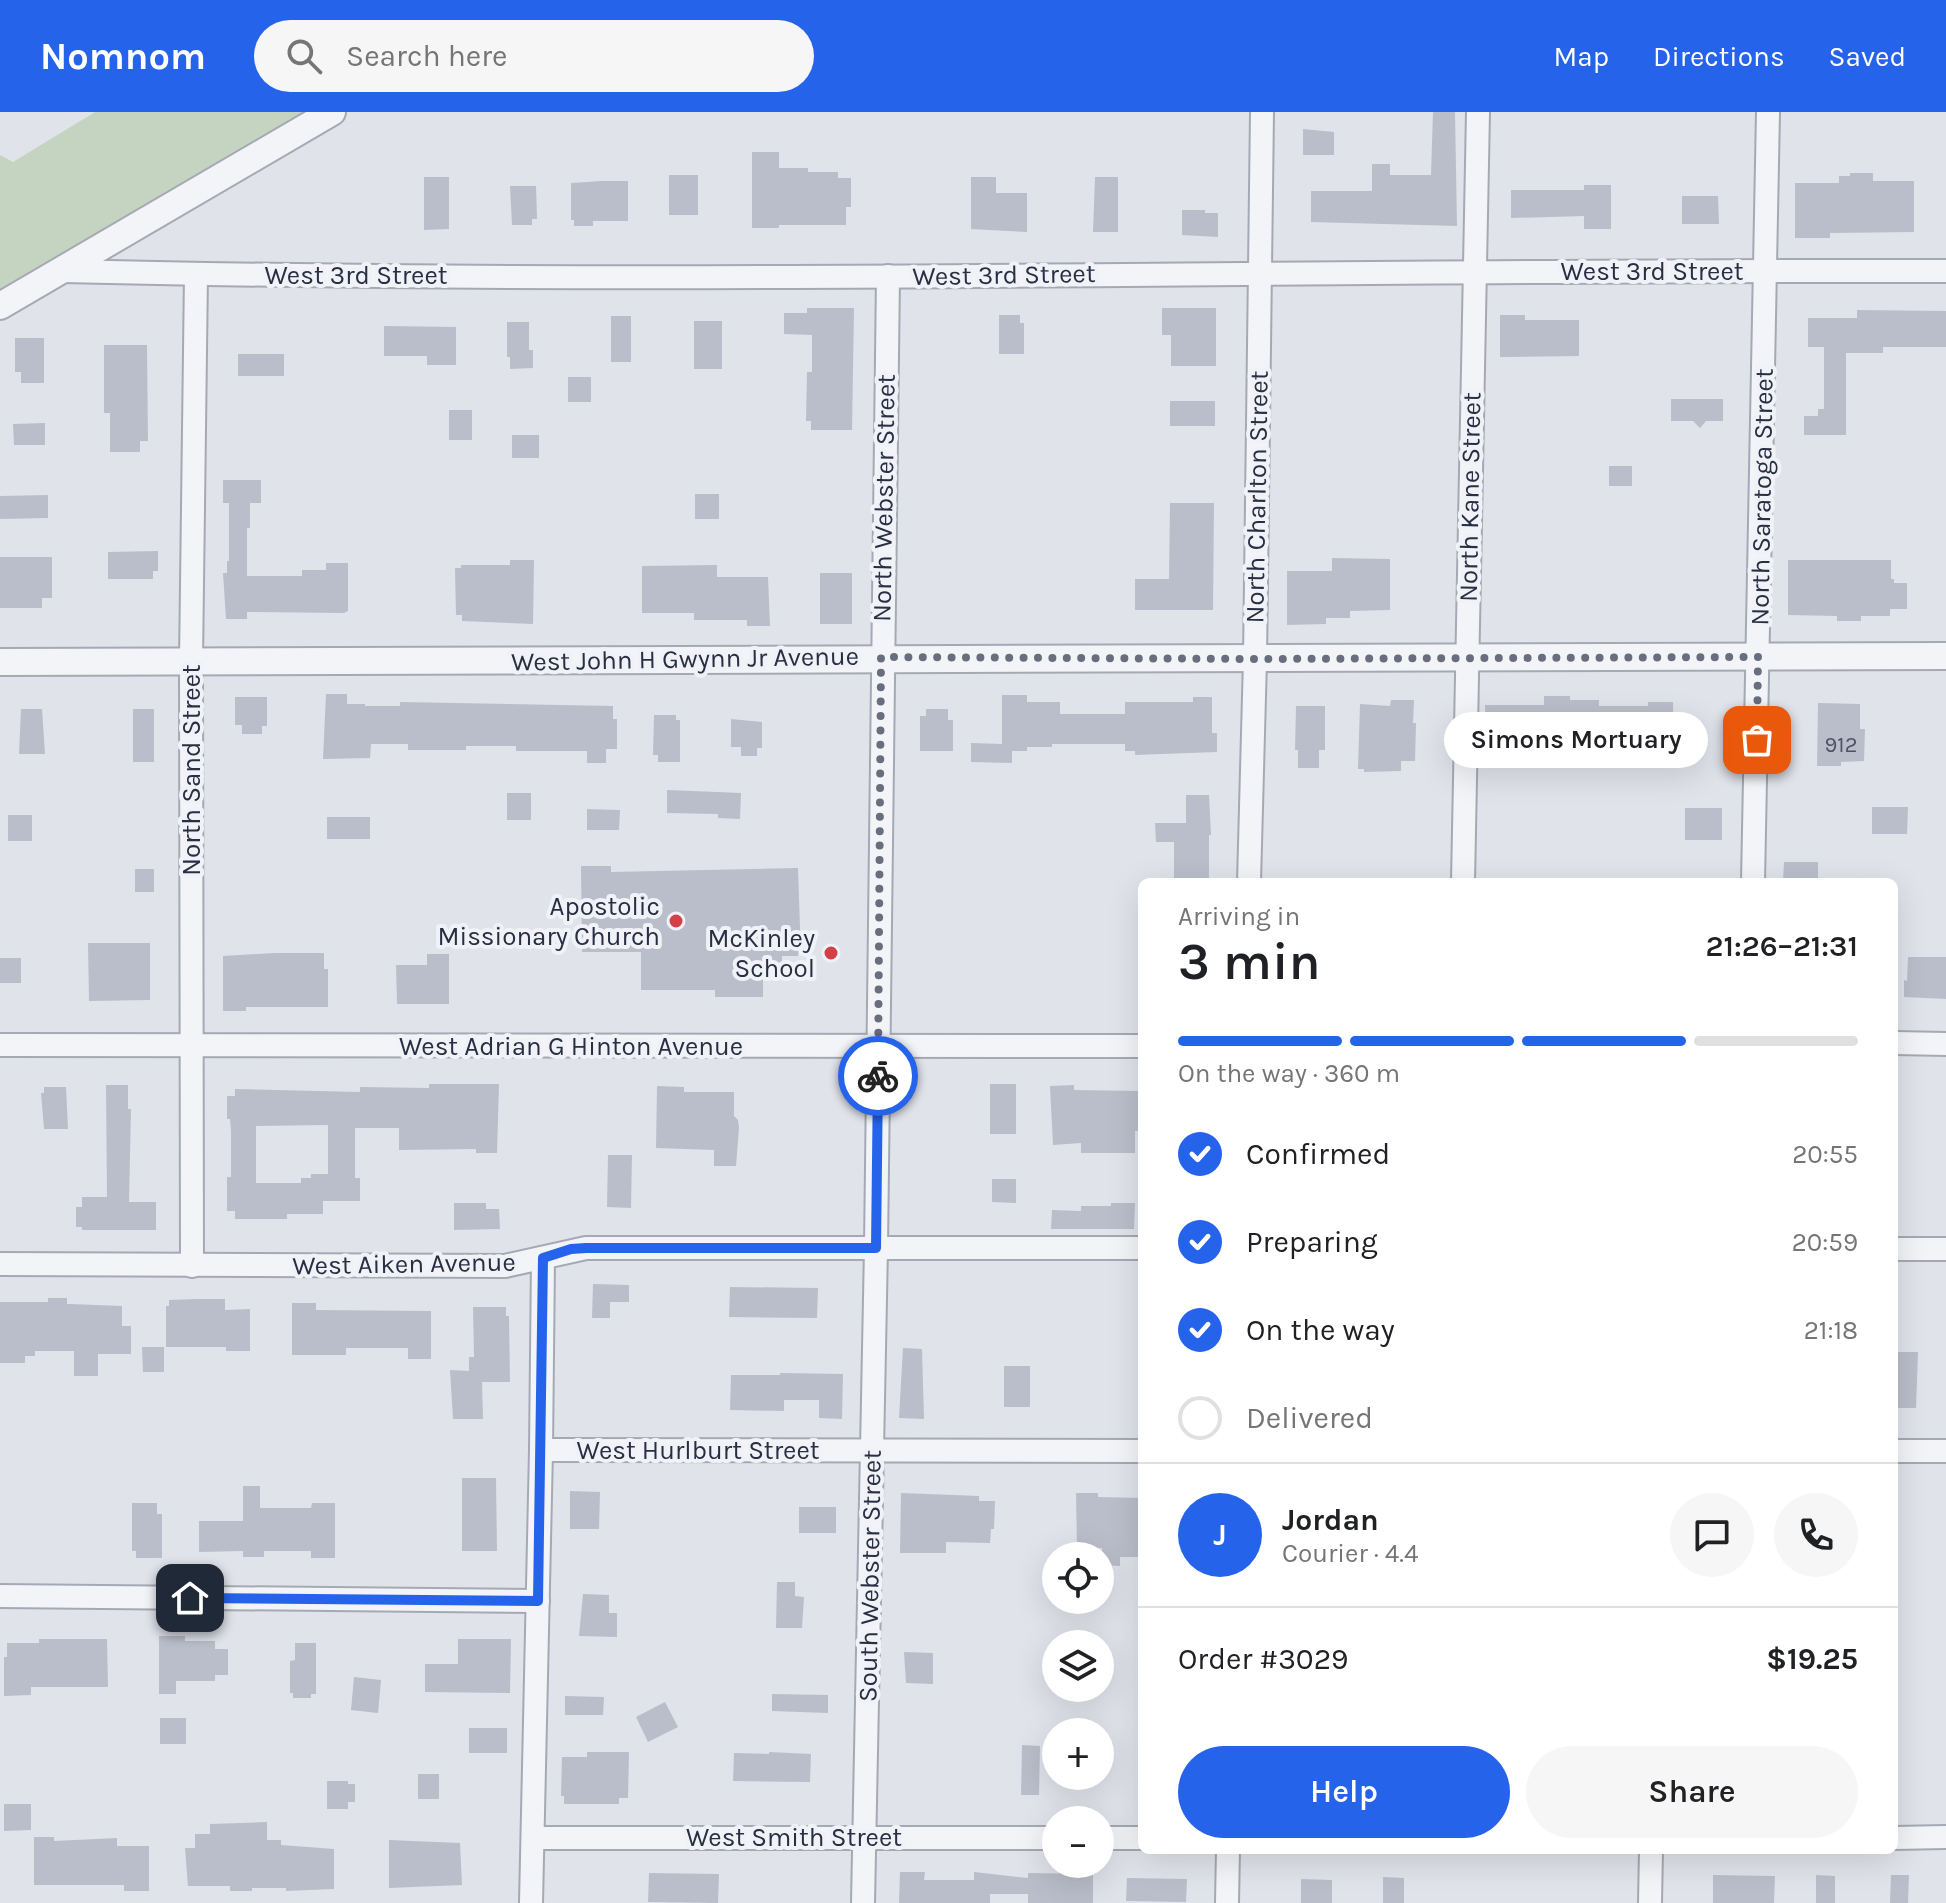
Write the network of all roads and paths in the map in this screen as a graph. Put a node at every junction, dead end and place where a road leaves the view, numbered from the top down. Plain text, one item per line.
1 (332, 112) edge
2 (1262, 112) edge
3 (1478, 112) edge
4 (1768, 112) edge
5 (1766, 270) junction
6 (62, 271) junction
7 (1475, 271) junction
8 (1946, 271) edge
9 (1259, 273) junction
10 (196, 274) junction
11 (888, 276) junction
12 (0, 306) edge
13 (1946, 656) edge
14 (881, 657) junction
15 (1758, 657) junction
16 (1467, 658) junction
17 (1255, 659) junction
18 (0, 662) edge
19 (191, 662) junction
20 (1249, 878) edge
21 (1463, 878) edge
22 (1753, 878) edge
23 (1898, 1043) edge
24 (1946, 1044) edge
25 (0, 1045) edge
26 (191, 1045) junction
27 (1138, 1046) edge
28 (878, 1047) junction
29 (876, 1248) junction
30 (1138, 1248) edge
31 (1898, 1249) edge
32 (1946, 1249) edge
33 (543, 1258) junction
34 (0, 1264) edge
35 (192, 1266) junction
36 (541, 1450) junction
37 (873, 1451) junction
38 (1138, 1451) edge
39 (1898, 1451) edge
40 (1946, 1451) edge
41 (0, 1596) edge
42 (538, 1601) junction
43 (864, 1836) junction
44 (1946, 1837) edge
45 (533, 1838) junction
46 (1042, 1838) edge
47 (1114, 1838) edge
48 (1138, 1838) edge
49 (1898, 1838) edge
50 (1228, 1854) edge
51 (1651, 1854) edge
52 (531, 1903) edge
53 (863, 1903) edge
54 (1227, 1903) edge
55 (1650, 1903) edge

1 - 6 street
2 - 9 street, North Charlton Street
3 - 7 street, North Kane Street
4 - 5 street, North Saratoga Street
5 - 7 street, West 3rd Street
5 - 8 street, West 3rd Street
5 - 15 street, North Saratoga Street
6 - 10 street, West 3rd Street
6 - 12 street
7 - 9 street, West 3rd Street
7 - 16 street, North Kane Street
9 - 11 street, West 3rd Street
9 - 17 street, North Charlton Street
10 - 11 street, West 3rd Street
10 - 19 street, North Sand Street
11 - 14 street, North Webster Street
13 - 15 street, West John H Gwynn Jr Avenue
14 - 17 street, West John H Gwynn Jr Avenue
14 - 19 street, West John H Gwynn Jr Avenue
14 - 28 street, North Webster Street
15 - 16 street, West John H Gwynn Jr Avenue
15 - 22 street, North Saratoga Street
16 - 17 street, West John H Gwynn Jr Avenue
16 - 21 street, North Kane Street
17 - 20 street, North Charlton Street
18 - 19 street, West John H Gwynn Jr Avenue
19 - 26 street, North Sand Street
23 - 24 street
25 - 26 street, West Adrian G Hinton Avenue
26 - 28 street, West Adrian G Hinton Avenue
26 - 35 street, North Sand Street
27 - 28 street, West Adrian G Hinton Avenue
28 - 29 street, North Webster Street
29 - 30 street, West Aiken Avenue
29 - 33 street, West Aiken Avenue
29 - 37 street, South Webster Street
31 - 32 street
33 - 35 street, West Aiken Avenue
33 - 36 street
34 - 35 street, West Aiken Avenue
36 - 37 street, West Hurlburt Street
36 - 42 street
37 - 38 street, West Hurlburt Street
37 - 43 street, South Webster Street
39 - 40 street
41 - 42 street
42 - 45 street
43 - 45 street, West Smith Street
43 - 46 street, West Smith Street
43 - 53 street, South Webster Street
44 - 49 street
45 - 52 street
47 - 48 street
50 - 54 street
51 - 55 street

